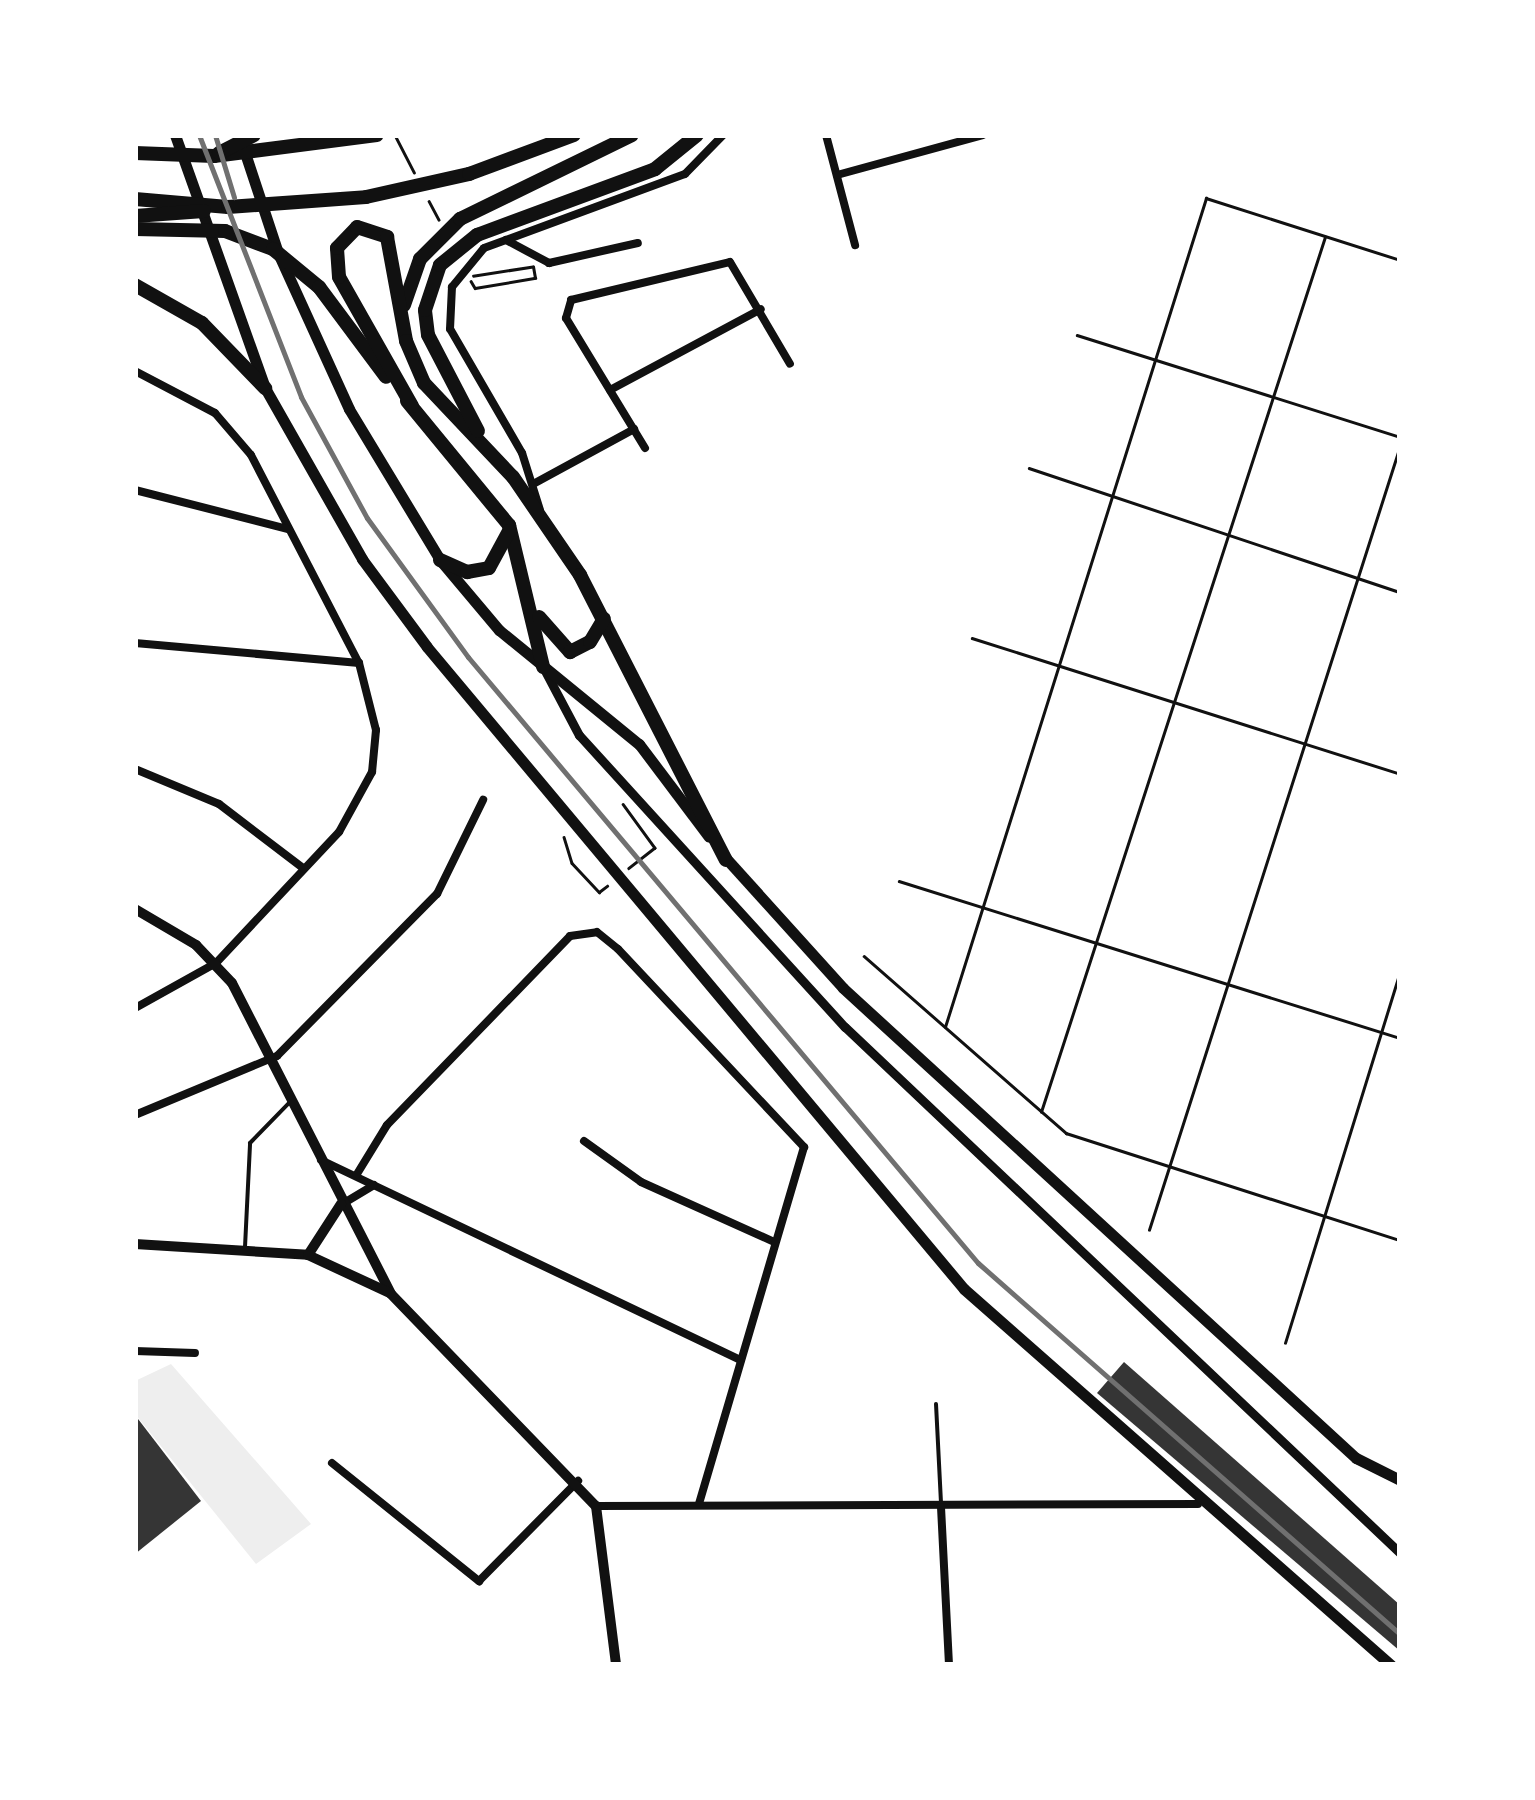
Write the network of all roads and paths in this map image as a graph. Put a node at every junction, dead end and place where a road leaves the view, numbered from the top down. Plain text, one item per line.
1 (174, 135) edge
2 (239, 135) edge
3 (254, 135) edge
4 (377, 135) edge
5 (395, 135) edge
6 (574, 135) edge
7 (632, 135) edge
8 (697, 135) edge
9 (723, 135) edge
10 (826, 135) edge
11 (983, 135) edge
12 (135, 152) edge
13 (214, 156) junction
14 (837, 175) junction
15 (135, 199) edge
16 (228, 207) junction
17 (135, 216) edge
18 (135, 229) edge
19 (1325, 236) junction
20 (448, 237) dead end
21 (506, 240) junction
22 (638, 243) dead end
23 (855, 245) dead end
24 (1400, 260) edge
25 (466, 272) dead end
26 (476, 280) dead end
27 (135, 285) edge
28 (760, 309) junction
29 (401, 315) junction
30 (1077, 336) dead end
31 (1149, 358) junction
32 (790, 364) dead end
33 (135, 371) edge
34 (265, 388) junction
35 (610, 390) junction
36 (1274, 398) junction
37 (412, 406) junction
38 (634, 429) junction
39 (1400, 438) edge
40 (1400, 446) edge
41 (489, 448) junction
42 (645, 448) dead end
43 (1029, 468) dead end
44 (535, 482) junction
45 (135, 490) edge
46 (1109, 494) junction
47 (540, 514) junction
48 (509, 526) junction
49 (288, 529) junction
50 (1228, 534) junction
51 (440, 560) junction
52 (1357, 578) junction
53 (1400, 592) edge
54 (533, 603) junction
55 (604, 619) junction
56 (972, 638) dead end
57 (135, 643) edge
58 (359, 663) junction
59 (1054, 664) junction
60 (544, 666) junction
61 (1174, 702) junction
62 (1303, 744) junction
63 (135, 768) edge
64 (1400, 774) edge
65 (618, 779) junction
66 (484, 800) dead end
67 (559, 841) dead end
68 (655, 848) dead end
69 (726, 860) junction
70 (303, 868) junction
71 (898, 881) dead end
72 (598, 892) dead end
73 (981, 907) junction
74 (135, 909) edge
75 (1090, 941) junction
76 (864, 956) dead end
77 (216, 964) junction
78 (1400, 971) edge
79 (1226, 984) junction
80 (135, 1008) edge
81 (945, 1027) junction
82 (1381, 1032) junction
83 (1400, 1038) edge
84 (277, 1056) junction
85 (296, 1100) junction
86 (1042, 1112) junction
87 (135, 1115) edge
88 (584, 1141) dead end
89 (321, 1160) junction
90 (1166, 1166) junction
91 (356, 1174) junction
92 (374, 1185) junction
93 (342, 1204) junction
94 (1324, 1216) junction
95 (1149, 1230) dead end
96 (1400, 1240) edge
97 (772, 1241) junction
98 (135, 1244) edge
99 (245, 1247) junction
100 (308, 1255) junction
101 (392, 1294) junction
102 (1285, 1343) dead end
103 (135, 1350) edge
104 (195, 1354) dead end
105 (741, 1360) junction
106 (936, 1404) dead end
107 (332, 1463) dead end
108 (1400, 1480) edge
109 (578, 1481) junction
110 (700, 1503) junction
111 (1198, 1504) junction
112 (596, 1506) junction
113 (942, 1507) junction
114 (1400, 1553) edge
115 (616, 1665) edge
116 (948, 1665) edge
117 (1391, 1665) edge

1 - 34 main road
2 - 51 main road
3 - 13 highway
4 - 13 highway
5 - 20 path
6 - 16 highway
7 - 29 highway
8 - 41 highway
9 - 21 street
10 - 14 street
11 - 14 street
12 - 13 highway
14 - 23 street
15 - 16 highway
16 - 17 highway
18 - 37 highway
19 - 24 path
19 - 31 path
19 - 36 path
21 - 22 street
21 - 44 street
25 - 26 path
27 - 34 highway
28 - 32 street
28 - 35 street
28 - 35 street
29 - 37 highway
29 - 41 highway
30 - 31 path
31 - 36 path
31 - 46 path
33 - 49 street
34 - 111 main road
35 - 38 street
36 - 39 path
36 - 50 path
37 - 48 highway
38 - 42 street
38 - 44 street
40 - 52 path
41 - 47 highway
43 - 46 path
44 - 47 street
45 - 49 street
46 - 50 path
46 - 59 path
47 - 55 highway
48 - 51 highway
48 - 54 highway
49 - 58 street
50 - 52 path
50 - 61 path
51 - 60 main road
52 - 53 path
52 - 62 path
54 - 55 highway
54 - 60 highway
55 - 69 highway
56 - 59 path
57 - 58 street
58 - 70 street
59 - 61 path
59 - 73 path
60 - 65 street
60 - 69 main road
61 - 62 path
61 - 75 path
62 - 64 path
62 - 79 path
63 - 70 street
65 - 68 path
65 - 114 street
66 - 84 street
67 - 72 path
69 - 108 main road
70 - 77 street
71 - 73 path
73 - 75 path
73 - 81 path
74 - 77 main road
75 - 79 path
75 - 86 path
76 - 81 path
77 - 80 street
77 - 84 main road
78 - 82 path
79 - 82 path
79 - 90 path
81 - 86 path
82 - 83 path
82 - 94 path
84 - 85 main road
84 - 87 street
85 - 89 main road
85 - 99 lane
86 - 90 path
88 - 97 street
89 - 91 street
89 - 93 main road
90 - 94 path
90 - 95 path
91 - 92 street
91 - 97 street
92 - 93 street
92 - 105 street
93 - 100 main road
93 - 101 main road
94 - 96 path
94 - 102 path
97 - 105 street
98 - 99 main road
99 - 100 main road
100 - 101 main road
101 - 109 main road
103 - 104 street
105 - 110 street
106 - 113 lane
107 - 109 street
109 - 112 main road
110 - 112 street
110 - 113 street
111 - 113 street
111 - 117 main road
112 - 115 main road
113 - 116 street

